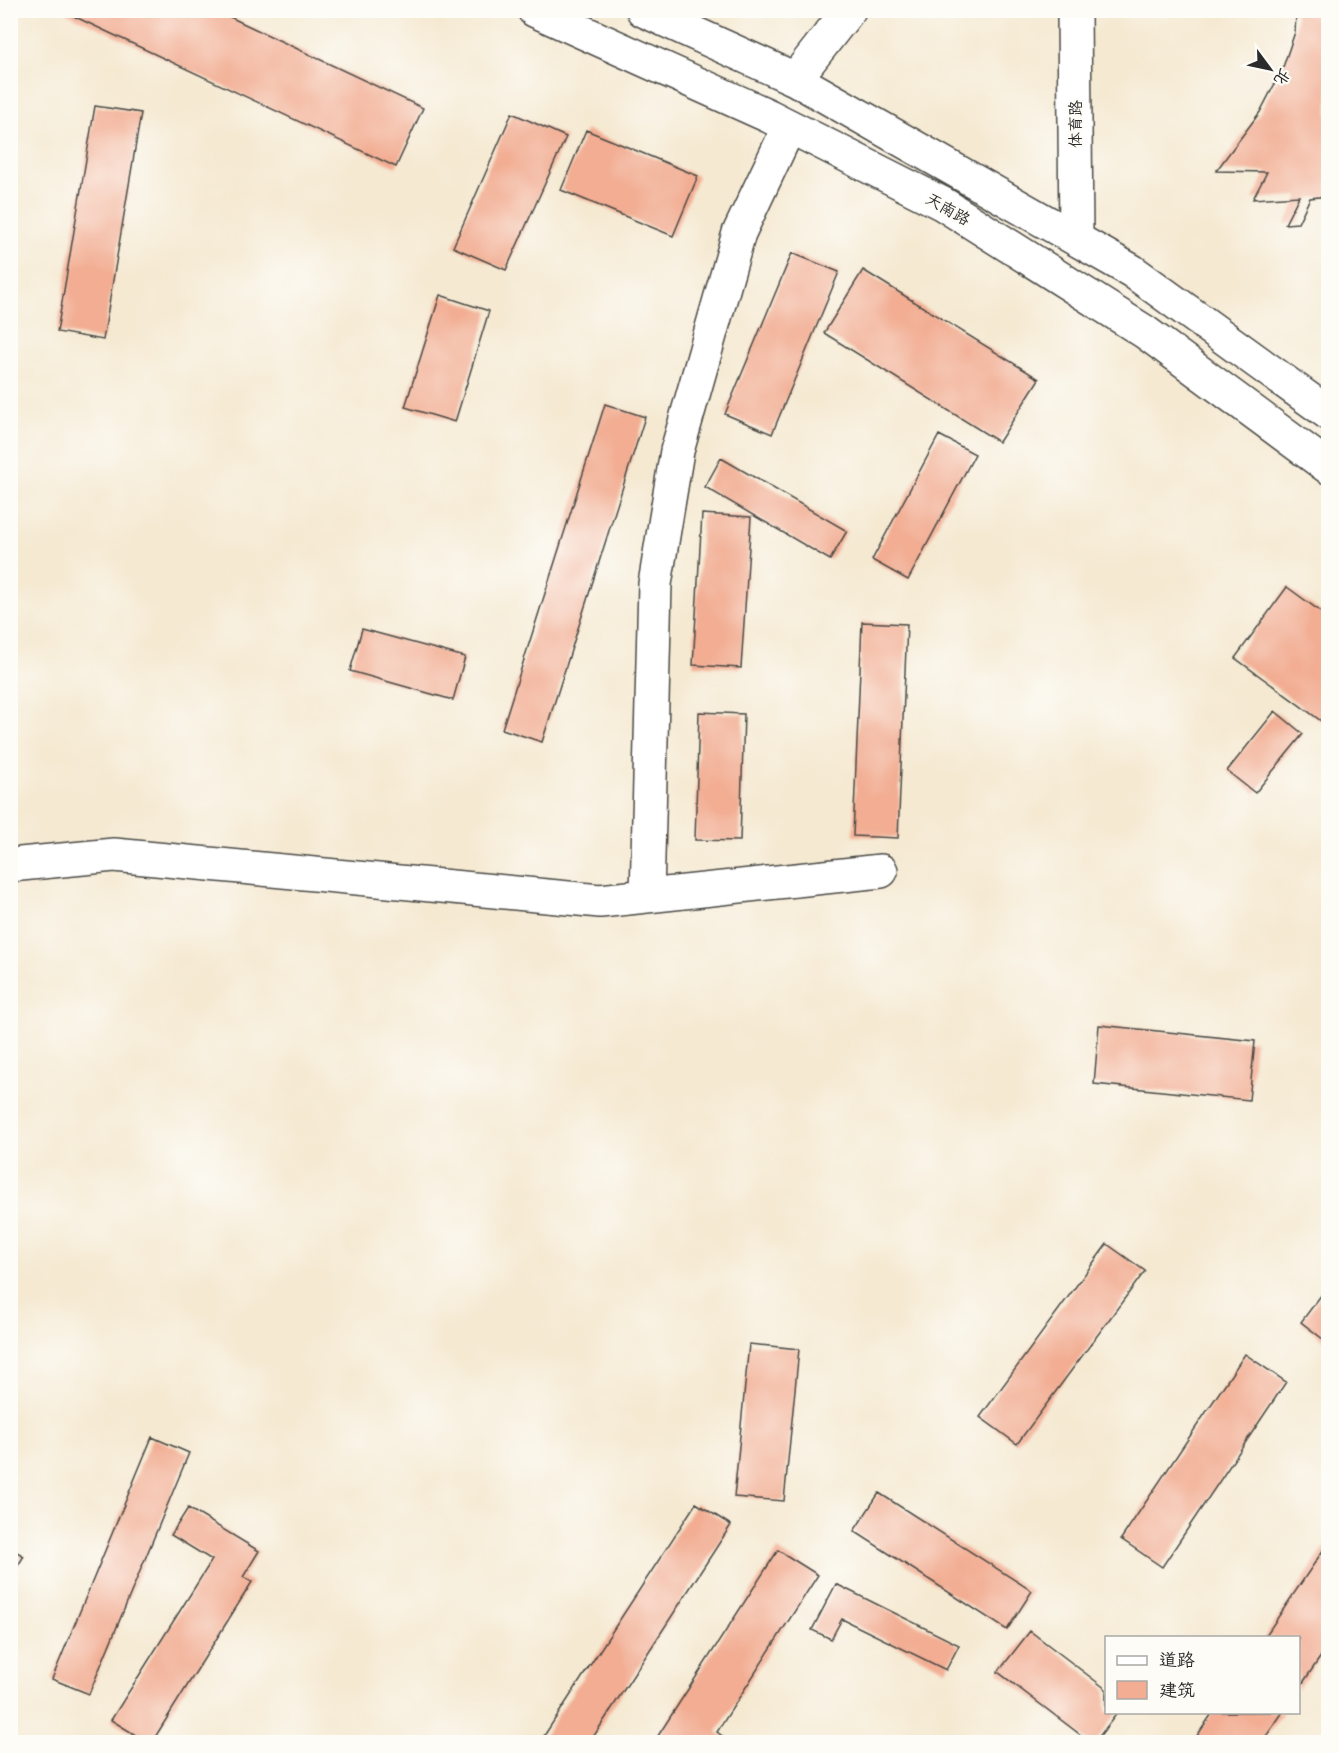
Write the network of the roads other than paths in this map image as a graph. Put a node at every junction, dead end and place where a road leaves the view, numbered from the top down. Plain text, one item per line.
1 (534, 10) edge
2 (642, 10) edge
3 (849, 10) edge
4 (1074, 10) edge
5 (795, 79) junction
6 (789, 127) junction
7 (1076, 238) junction
8 (1329, 413) edge
9 (1329, 466) edge
10 (10, 865) edge
11 (881, 871) dead end
12 (647, 896) junction

1 - 6 street, 天南路
2 - 5 street
3 - 5 street
4 - 7 street, 体育路
5 - 7 street
6 - 9 street, 天南路
6 - 12 street
7 - 8 street
10 - 12 street
11 - 12 street

